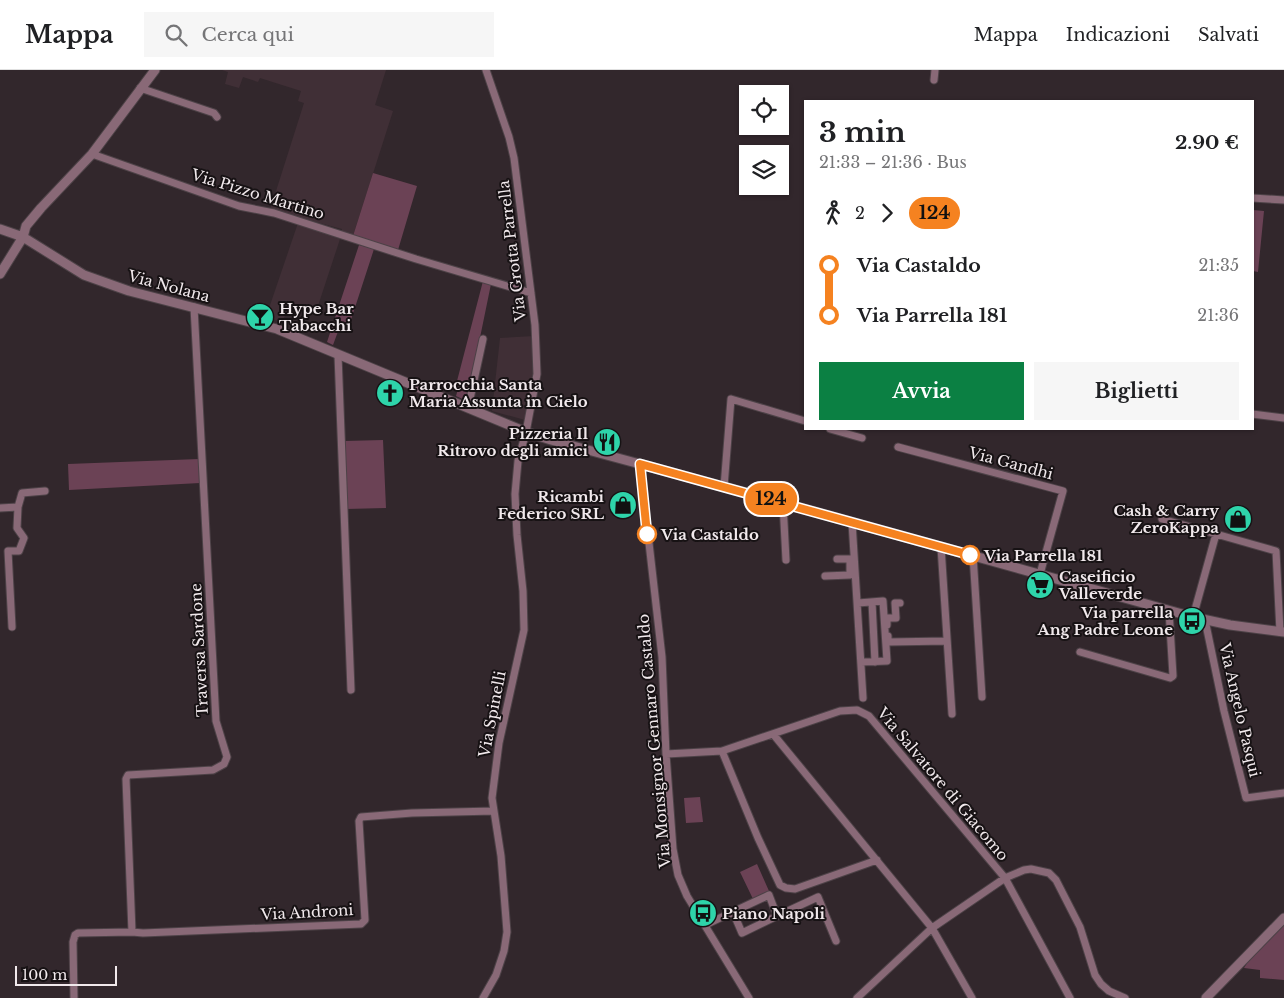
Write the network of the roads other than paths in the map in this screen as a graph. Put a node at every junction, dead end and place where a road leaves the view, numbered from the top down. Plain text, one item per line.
1 (155, 70) edge
2 (486, 70) edge
3 (935, 70) edge
4 (934, 80) dead end
5 (140, 88) junction
6 (217, 117) dead end
7 (92, 154) junction
8 (1254, 198) edge
9 (1284, 200) edge
10 (0, 229) edge
11 (23, 237) junction
12 (0, 274) edge
13 (531, 293) junction
14 (194, 307) junction
15 (483, 339) dead end
16 (338, 355) junction
17 (468, 408) junction
18 (1254, 414) edge
19 (1284, 418) edge
20 (804, 421) edge
21 (834, 430) edge
22 (526, 432) junction
23 (862, 438) dead end
24 (898, 447) dead end
25 (640, 464) junction
26 (724, 487) junction
27 (45, 491) dead end
28 (783, 503) junction
29 (18, 507) junction
30 (0, 508) edge
31 (1162, 519) dead end
32 (852, 522) junction
33 (1216, 534) junction
34 (941, 547) junction
35 (973, 555) junction
36 (837, 559) dead end
37 (786, 560) dead end
38 (1040, 574) junction
39 (825, 576) dead end
40 (872, 602) junction
41 (858, 603) junction
42 (900, 603) dead end
43 (1169, 610) junction
44 (1193, 617) junction
45 (1205, 620) junction
46 (12, 627) dead end
47 (1282, 632) edge
48 (947, 641) junction
49 (1080, 652) dead end
50 (861, 662) junction
51 (875, 662) junction
52 (351, 690) dead end
53 (982, 697) dead end
54 (863, 698) dead end
55 (952, 714) dead end
56 (773, 734) junction
57 (722, 751) junction
58 (666, 754) junction
59 (1284, 793) edge
60 (494, 811) junction
61 (877, 860) junction
62 (1005, 878) junction
63 (733, 912) junction
64 (777, 916) junction
65 (1284, 918) edge
66 (705, 925) junction
67 (932, 928) junction
68 (132, 932) junction
69 (836, 941) dead end
70 (74, 998) edge
71 (483, 998) edge
72 (749, 998) edge
73 (857, 998) edge
74 (972, 998) edge
75 (1070, 998) edge
76 (1125, 998) edge
77 (1206, 998) edge

1 - 5 street
2 - 13 street, Via Grotta Parrella
3 - 4 street
5 - 6 street
5 - 7 street
7 - 11 street
7 - 13 street, Via Pizzo Martino
8 - 9 street
10 - 11 street, Via Nolana
11 - 12 street
11 - 14 street, Via Nolana
13 - 22 street, Via Grotta Parrella
14 - 16 street, Via Nolana
14 - 68 street, Traversa Sardone
15 - 17 street
16 - 17 street, Via Nolana
16 - 52 street
17 - 22 street, Via Nolana
18 - 19 street
20 - 26 street
21 - 23 street
22 - 25 street, Via Nolana
22 - 60 street, Via Spinelli
24 - 38 street, Via Gandhi
25 - 26 street, Via Nolana
25 - 58 street, Via Monsignor Gennaro Castaldo
26 - 28 street, Via Nolana
27 - 29 street
28 - 32 street, Via Nolana
28 - 37 street
29 - 30 street
29 - 46 street
31 - 33 street
32 - 34 street, Via Nolana
32 - 41 street
33 - 44 street
33 - 47 street
34 - 35 street, Via Nolana
34 - 48 street
35 - 38 street, Via Nolana
35 - 53 street
36 - 39 street
38 - 43 street, Via Nolana
40 - 41 street
40 - 51 street
40 - 51 street
41 - 50 street
42 - 48 street
43 - 44 street, Via Nolana
43 - 49 street
44 - 45 street, Via Nolana
45 - 47 street, Via Nolana
45 - 59 street, Via Angelo Pasqui
48 - 55 street
50 - 51 street
50 - 54 street
56 - 57 street, Via Salvatore di Giacomo
56 - 61 street
56 - 62 street, Via Salvatore di Giacomo
57 - 58 street, Via Salvatore di Giacomo
57 - 61 street
58 - 66 street, Via Monsignor Gennaro Castaldo
60 - 68 street, Via Androni
60 - 71 street, Via Spinelli
61 - 67 street
62 - 67 street, Via Salvatore di Giacomo
62 - 75 street, Via Salvatore di Giacomo
62 - 76 street, Via Salvatore di Giacomo
63 - 64 street
63 - 64 street
63 - 66 street
64 - 69 street
65 - 77 street
66 - 72 street, Via Monsignor Gennaro Castaldo
67 - 73 street, Via Salvatore di Giacomo
67 - 74 street
68 - 70 street

